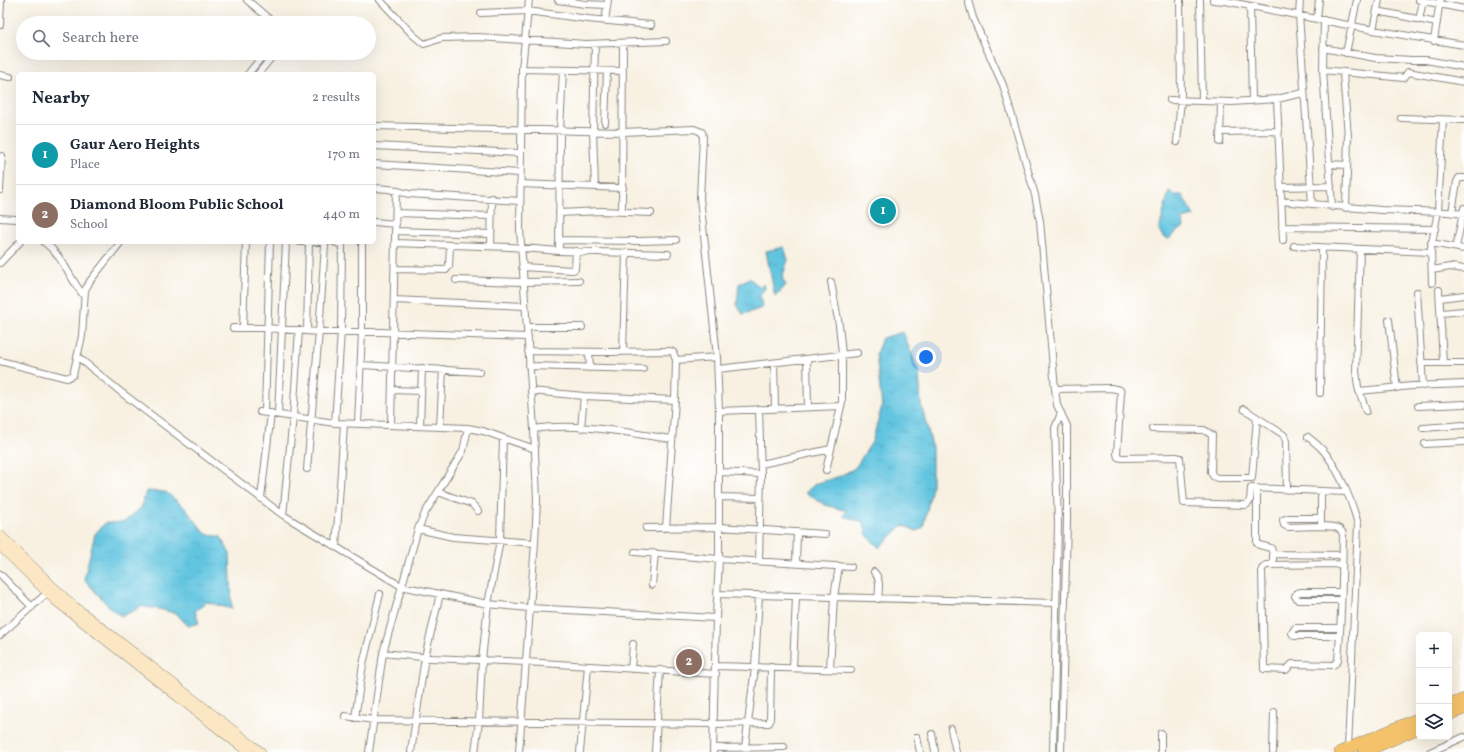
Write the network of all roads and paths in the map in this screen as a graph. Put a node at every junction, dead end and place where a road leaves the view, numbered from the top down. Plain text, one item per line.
1 (1, 0) edge
2 (247, 0) edge
3 (380, 0) edge
4 (528, 0) edge
5 (558, 0) edge
6 (968, 0) edge
7 (1180, 0) edge
8 (1200, 0) edge
9 (1213, 0) edge
10 (1257, 0) edge
11 (1300, 0) edge
12 (1319, 0) edge
13 (1357, 0) edge
14 (1379, 0) edge
15 (1421, 0) edge
16 (1231, 1) edge
17 (1440, 2) edge
18 (608, 3) edge
19 (1253, 6) junction
20 (1464, 9) edge
21 (528, 11) junction
22 (1376, 12) junction
23 (480, 13) dead end
24 (1298, 15) junction
25 (267, 16) edge
26 (1317, 19) junction
27 (1324, 20) junction
28 (1419, 20) junction
29 (605, 21) junction
30 (1437, 23) junction
31 (0, 25) edge
32 (651, 25) dead end
33 (1353, 26) junction
34 (1373, 30) junction
35 (525, 39) junction
36 (666, 41) dead end
37 (1434, 41) junction
38 (623, 43) junction
39 (595, 44) junction
40 (1464, 45) edge
41 (1323, 48) junction
42 (1346, 53) junction
43 (259, 60) edge
44 (269, 60) edge
45 (1464, 67) edge
46 (522, 69) junction
47 (564, 70) junction
48 (594, 70) junction
49 (1323, 70) junction
50 (607, 71) junction
51 (623, 71) junction
52 (250, 72) edge
53 (260, 72) edge
54 (1343, 73) junction
55 (0, 75) edge
56 (10, 77) dead end
57 (1464, 82) edge
58 (1303, 93) junction
59 (1277, 99) junction
60 (1170, 100) dead end
61 (1181, 100) junction
62 (1202, 101) junction
63 (1252, 101) junction
64 (1221, 102) junction
65 (1401, 118) dead end
66 (1443, 120) junction
67 (1464, 120) edge
68 (605, 123) dead end
69 (376, 126) edge
70 (520, 130) junction
71 (560, 131) junction
72 (1279, 131) junction
73 (593, 132) junction
74 (622, 132) junction
75 (1220, 132) junction
76 (1177, 142) dead end
77 (1220, 142) dead end
78 (376, 146) edge
79 (520, 153) junction
80 (2, 156) dead end
81 (376, 164) edge
82 (1329, 164) junction
83 (1347, 165) junction
84 (520, 173) junction
85 (1464, 178) edge
86 (0, 184) edge
87 (520, 184) junction
88 (559, 185) junction
89 (1311, 186) junction
90 (1331, 186) junction
91 (594, 187) junction
92 (1281, 187) junction
93 (376, 188) edge
94 (623, 188) junction
95 (0, 190) edge
96 (396, 191) junction
97 (492, 198) junction
98 (1282, 200) junction
99 (520, 201) junction
100 (1312, 204) junction
101 (1332, 206) junction
102 (1346, 208) junction
103 (622, 212) junction
104 (1438, 212) junction
105 (1452, 212) junction
106 (1464, 212) edge
107 (396, 213) junction
108 (559, 213) junction
109 (651, 213) dead end
110 (491, 216) junction
111 (0, 218) edge
112 (15, 219) dead end
113 (376, 222) edge
114 (396, 224) junction
115 (1282, 227) junction
116 (1435, 229) junction
117 (396, 231) junction
118 (491, 234) junction
119 (559, 240) junction
120 (676, 240) dead end
121 (1283, 240) dead end
122 (396, 243) junction
123 (1431, 243) junction
124 (18, 244) edge
125 (46, 244) edge
126 (119, 244) edge
127 (246, 244) edge
128 (270, 244) edge
129 (286, 244) edge
130 (309, 244) edge
131 (326, 244) edge
132 (339, 244) edge
133 (362, 244) edge
134 (450, 245) junction
135 (490, 246) junction
136 (1294, 246) dead end
137 (1456, 247) junction
138 (1322, 248) junction
139 (521, 249) junction
140 (1360, 249) junction
141 (1464, 249) edge
142 (559, 251) junction
143 (576, 251) junction
144 (626, 252) junction
145 (1431, 252) junction
146 (668, 254) dead end
147 (0, 263) edge
148 (522, 267) junction
149 (395, 269) junction
150 (1464, 269) edge
151 (1432, 270) junction
152 (456, 280) dead end
153 (579, 281) dead end
154 (524, 282) junction
155 (831, 282) dead end
156 (1432, 283) dead end
157 (1439, 290) dead end
158 (1417, 292) dead end
159 (1464, 295) edge
160 (84, 296) junction
161 (1440, 298) junction
162 (394, 300) junction
163 (525, 306) junction
164 (1464, 311) edge
165 (1441, 313) junction
166 (1389, 320) dead end
167 (527, 327) junction
168 (233, 328) dead end
169 (243, 328) junction
170 (267, 328) junction
171 (582, 328) dead end
172 (282, 330) junction
173 (299, 330) junction
174 (307, 331) junction
175 (341, 331) junction
176 (362, 331) junction
177 (319, 332) junction
178 (394, 332) junction
179 (528, 337) junction
180 (528, 351) junction
181 (623, 351) junction
182 (590, 352) junction
183 (857, 353) dead end
184 (842, 354) junction
185 (78, 357) junction
186 (717, 357) junction
187 (806, 358) junction
188 (676, 360) junction
189 (0, 361) edge
190 (774, 362) junction
191 (1421, 363) junction
192 (1443, 363) junction
193 (1464, 363) edge
194 (361, 365) junction
195 (393, 366) junction
196 (529, 366) junction
197 (422, 368) junction
198 (590, 368) junction
199 (443, 369) junction
200 (643, 369) dead end
201 (718, 369) junction
202 (480, 372) dead end
203 (1464, 384) edge
204 (1423, 386) junction
205 (1397, 388) junction
206 (1055, 389) junction
207 (392, 390) junction
208 (421, 391) junction
209 (531, 391) junction
210 (1359, 391) junction
211 (1320, 393) dead end
212 (584, 396) junction
213 (675, 400) junction
214 (1464, 404) edge
215 (841, 406) junction
216 (1418, 406) dead end
217 (808, 407) junction
218 (775, 408) junction
219 (759, 409) junction
220 (1244, 409) dead end
221 (719, 411) junction
222 (1366, 411) dead end
223 (266, 412) junction
224 (1061, 413) junction
225 (278, 414) junction
226 (293, 417) junction
227 (1257, 418) junction
228 (312, 420) junction
229 (335, 424) junction
230 (344, 424) junction
231 (358, 424) junction
232 (1464, 425) edge
233 (391, 426) junction
234 (420, 426) junction
235 (440, 427) junction
236 (468, 428) junction
237 (582, 428) junction
238 (1424, 428) dead end
239 (534, 429) junction
240 (1153, 429) dead end
241 (1308, 437) dead end
242 (503, 438) junction
243 (672, 439) junction
244 (1464, 442) edge
245 (1425, 444) dead end
246 (535, 448) junction
247 (831, 450) junction
248 (761, 464) junction
249 (307, 469) dead end
250 (826, 470) dead end
251 (719, 472) junction
252 (761, 474) junction
253 (1252, 478) junction
254 (1254, 488) junction
255 (1287, 490) junction
256 (438, 492) junction
257 (1321, 492) junction
258 (1346, 492) junction
259 (719, 497) junction
260 (261, 498) junction
261 (760, 498) junction
262 (478, 510) dead end
263 (283, 515) junction
264 (1321, 518) junction
265 (1321, 526) junction
266 (719, 527) junction
267 (646, 528) dead end
268 (666, 528) junction
269 (418, 529) junction
270 (760, 530) junction
271 (797, 532) junction
272 (825, 534) dead end
273 (0, 535) edge
274 (500, 540) junction
275 (535, 543) junction
276 (0, 546) edge
277 (336, 547) junction
278 (635, 552) dead end
279 (655, 553) junction
280 (1273, 554) junction
281 (1342, 555) junction
282 (719, 559) junction
283 (759, 561) junction
284 (796, 563) junction
285 (1342, 564) junction
286 (1273, 565) junction
287 (839, 566) junction
288 (851, 567) dead end
289 (874, 572) dead end
290 (0, 574) edge
291 (652, 585) dead end
292 (402, 586) junction
293 (1341, 592) junction
294 (47, 593) junction
295 (380, 594) dead end
296 (440, 594) junction
297 (717, 594) junction
298 (759, 595) junction
299 (796, 596) junction
300 (834, 597) junction
301 (878, 599) junction
302 (1341, 600) junction
303 (1056, 603) junction
304 (488, 604) junction
305 (32, 606) junction
306 (529, 608) junction
307 (716, 618) junction
308 (1340, 628) junction
309 (0, 635) edge
310 (1055, 635) junction
311 (1064, 636) junction
312 (1339, 636) junction
313 (633, 644) dead end
314 (1339, 648) junction
315 (1352, 649) junction
316 (383, 653) junction
317 (425, 657) junction
318 (482, 660) junction
319 (526, 662) junction
320 (588, 666) junction
321 (716, 666) junction
322 (755, 667) junction
323 (771, 667) junction
324 (793, 668) junction
325 (631, 669) junction
326 (830, 669) junction
327 (660, 670) junction
328 (851, 670) dead end
329 (716, 674) junction
330 (1464, 699) edge
331 (1452, 704) edge
332 (199, 708) junction
333 (1464, 709) edge
334 (1274, 712) dead end
335 (1452, 714) edge
336 (345, 716) dead end
337 (355, 718) junction
338 (1416, 719) edge
339 (374, 720) junction
340 (415, 720) junction
341 (479, 721) junction
342 (522, 722) junction
343 (583, 723) junction
344 (747, 723) junction
345 (656, 724) junction
346 (713, 724) junction
347 (951, 729) dead end
348 (1416, 729) edge
349 (1161, 733) dead end
350 (932, 734) dead end
351 (917, 737) dead end
352 (1464, 737) edge
353 (745, 747) junction
354 (784, 747) dead end
355 (713, 750) edge
356 (1344, 750) edge
357 (248, 752) edge
358 (261, 752) edge
359 (370, 752) edge
360 (411, 752) edge
361 (475, 752) edge
362 (519, 752) edge
363 (580, 752) edge
364 (655, 752) edge
365 (920, 752) edge
366 (935, 752) edge
367 (956, 752) edge
368 (1053, 752) edge
369 (1061, 752) edge
370 (1161, 752) edge
371 (1273, 752) edge
372 (1364, 752) edge
373 (1430, 752) edge

1 - 31 street
2 - 25 street
3 - 35 street
4 - 21 street
5 - 18 street
6 - 206 street
7 - 61 street
8 - 62 street
9 - 16 street
10 - 19 street
11 - 24 street
12 - 26 street
13 - 33 street
14 - 22 street
15 - 17 street
15 - 28 street
16 - 19 street
17 - 20 street
17 - 30 street
18 - 29 street
19 - 24 street
19 - 63 street
21 - 23 street
21 - 29 street
21 - 35 street
22 - 28 street
22 - 34 street
24 - 26 street
24 - 58 street
26 - 27 street
27 - 33 street
27 - 41 street
28 - 30 street
29 - 32 street
30 - 37 street
33 - 34 street
33 - 42 street
34 - 37 street
35 - 39 street
35 - 46 street
36 - 38 street
37 - 40 street
38 - 39 street
38 - 51 street
39 - 48 street
41 - 42 street
41 - 49 street
42 - 45 street
43 - 52 street
44 - 53 street
46 - 47 street
46 - 70 street
47 - 48 street
47 - 71 street
48 - 50 street
48 - 73 street
49 - 54 street
49 - 82 street
50 - 51 street
50 - 68 street
51 - 74 street
54 - 57 street
54 - 83 street
55 - 56 street
58 - 59 street
58 - 89 street
59 - 63 street
59 - 72 street
60 - 61 street
61 - 62 street
61 - 76 street
62 - 64 street
63 - 64 street
64 - 75 street
65 - 66 street
66 - 67 street
66 - 104 street
69 - 70 street
70 - 71 street
70 - 79 street
71 - 73 street
71 - 88 street
72 - 75 street
72 - 92 street
73 - 74 street
73 - 91 street
74 - 94 street
74 - 186 street
75 - 77 street
78 - 79 street
79 - 84 street
80 - 86 street
81 - 84 street
82 - 83 street
82 - 90 street
83 - 102 street
84 - 87 street
85 - 105 street
86 - 95 street
87 - 88 street
87 - 99 street
88 - 91 street
88 - 108 street
89 - 90 street
89 - 92 street
89 - 100 street
90 - 101 street
91 - 94 street
92 - 98 street
93 - 96 street
94 - 103 street
96 - 97 street
96 - 107 street
97 - 99 street
97 - 110 street
98 - 100 street
98 - 115 street
99 - 139 street
100 - 101 street
101 - 102 street
102 - 104 street
103 - 108 street
103 - 109 street
104 - 105 street
104 - 116 street
105 - 106 street
106 - 137 street
107 - 110 street
107 - 114 street
108 - 119 street
110 - 118 street
111 - 112 street
113 - 114 street
114 - 117 street
115 - 116 street
115 - 121 street
116 - 123 street
117 - 118 street
117 - 122 street
118 - 135 street
119 - 120 street
119 - 142 street
122 - 134 street
122 - 149 street
123 - 137 street
123 - 145 street
124 - 147 street
125 - 160 street
126 - 160 street
127 - 169 street
128 - 170 street
129 - 172 street
130 - 174 street
131 - 177 street
132 - 175 street
133 - 176 street
134 - 135 street
134 - 149 street
135 - 139 street
136 - 138 street
137 - 141 street
138 - 140 street
138 - 211 street
139 - 142 street
139 - 148 street
140 - 145 street
140 - 210 street
142 - 143 street
143 - 144 street
143 - 148 street
144 - 146 street
144 - 181 street
145 - 151 street
148 - 154 street
149 - 162 street
150 - 151 street
151 - 156 street
152 - 154 street
153 - 154 street
154 - 163 street
155 - 184 street
157 - 161 street
158 - 191 street
159 - 161 street
160 - 185 street
161 - 165 street
162 - 163 street
162 - 178 street
163 - 167 street
164 - 165 street
165 - 192 street
166 - 205 street
167 - 171 street
167 - 179 street
168 - 169 street
169 - 170 street
170 - 172 street
170 - 223 street
172 - 173 street
172 - 225 street
173 - 174 street
173 - 226 street
174 - 177 street
175 - 176 street
175 - 177 street
175 - 229 street
176 - 178 street
176 - 194 street
177 - 228 street
178 - 179 street
178 - 195 street
179 - 180 street
180 - 182 street
180 - 196 street
181 - 182 street
181 - 188 street
182 - 198 street
183 - 184 street
184 - 187 street
184 - 215 street
185 - 189 street
185 - 260 street
186 - 188 street
186 - 201 street
187 - 190 street
187 - 217 street
188 - 213 street
190 - 201 street
190 - 218 street
191 - 192 street
191 - 204 street
192 - 193 street
194 - 195 street
194 - 231 street
195 - 197 street
195 - 207 street
196 - 198 street
196 - 209 street
197 - 199 street
197 - 208 street
198 - 200 street
199 - 202 street
199 - 235 street
201 - 221 street
203 - 204 street
204 - 205 street
205 - 210 street
206 - 224 street
206 - 254 street
207 - 208 street
207 - 233 street
208 - 234 street
209 - 212 street
209 - 239 street
210 - 222 street
212 - 213 street
212 - 237 street
213 - 243 street
214 - 216 street
215 - 217 street
215 - 247 street
217 - 218 street
218 - 219 street
219 - 221 street
219 - 248 street
220 - 227 street
221 - 251 street
223 - 225 street
223 - 260 street
224 - 303 street
224 - 311 street
225 - 226 street
226 - 228 street
226 - 263 street
227 - 253 street
227 - 255 street
228 - 229 street
228 - 249 street
229 - 230 street
230 - 231 street
230 - 277 street
231 - 233 street
232 - 238 street
233 - 234 street
234 - 235 street
235 - 236 street
236 - 242 street
236 - 256 street
237 - 239 street
237 - 243 street
239 - 246 street
240 - 253 street
241 - 258 street
242 - 246 street
242 - 274 street
243 - 268 street
244 - 245 street
246 - 275 street
247 - 248 street
247 - 250 street
248 - 252 street
251 - 252 street
251 - 259 street
252 - 261 street
253 - 254 street
254 - 255 street
254 - 280 street
255 - 257 street
256 - 262 street
256 - 269 street
257 - 258 street
257 - 264 street
258 - 315 street
259 - 261 street
259 - 266 street
260 - 263 street
261 - 270 street
263 - 277 street
264 - 265 street
264 - 265 street
265 - 281 street
266 - 268 street
266 - 270 street
266 - 282 street
267 - 268 street
269 - 274 street
269 - 292 street
270 - 271 street
270 - 283 street
271 - 272 street
271 - 284 street
273 - 332 main road
274 - 275 street
274 - 304 street
275 - 306 street
276 - 294 main road
277 - 292 street
278 - 279 street
279 - 282 street
279 - 291 street
280 - 281 street
280 - 286 street
281 - 285 street
282 - 283 street
282 - 297 street
283 - 284 street
284 - 287 street
285 - 286 street
285 - 293 street
286 - 314 street
287 - 288 street
287 - 300 street
289 - 301 street
290 - 305 street
292 - 296 street
292 - 316 street
293 - 302 street
293 - 302 street
294 - 305 street
294 - 332 main road
295 - 337 street
296 - 304 street
296 - 317 street
297 - 298 street
297 - 307 street
298 - 299 street
298 - 322 street
299 - 300 street
299 - 324 street
300 - 301 street
300 - 326 street
301 - 303 street
302 - 308 street
303 - 310 street
304 - 306 street
304 - 318 street
305 - 309 street
306 - 307 street
306 - 319 street
307 - 321 street
308 - 312 street
308 - 312 street
310 - 311 street
310 - 368 street
311 - 369 street
312 - 314 street
313 - 325 street
314 - 315 street
315 - 356 street
316 - 317 street
316 - 339 street
317 - 318 street
317 - 340 street
318 - 319 street
318 - 341 street
319 - 320 street
319 - 342 street
320 - 325 street
320 - 343 street
321 - 322 street
321 - 329 street
322 - 323 street
322 - 344 street
323 - 324 street
323 - 344 street
324 - 326 street
325 - 327 street
326 - 328 street
327 - 329 street
327 - 345 street
329 - 346 street
330 - 331 highway
332 - 357 main road
332 - 358 main road
333 - 335 highway
334 - 371 street
336 - 337 street
337 - 339 street
338 - 356 highway
339 - 340 street
339 - 359 street
340 - 341 street
340 - 360 street
341 - 342 street
341 - 361 street
342 - 343 street
342 - 362 street
343 - 345 street
343 - 363 street
344 - 346 street
344 - 353 street
345 - 346 street
345 - 364 street
346 - 355 street
347 - 367 street
348 - 372 highway
349 - 370 street
350 - 366 street
351 - 365 street
352 - 373 street
353 - 354 street
353 - 355 street

